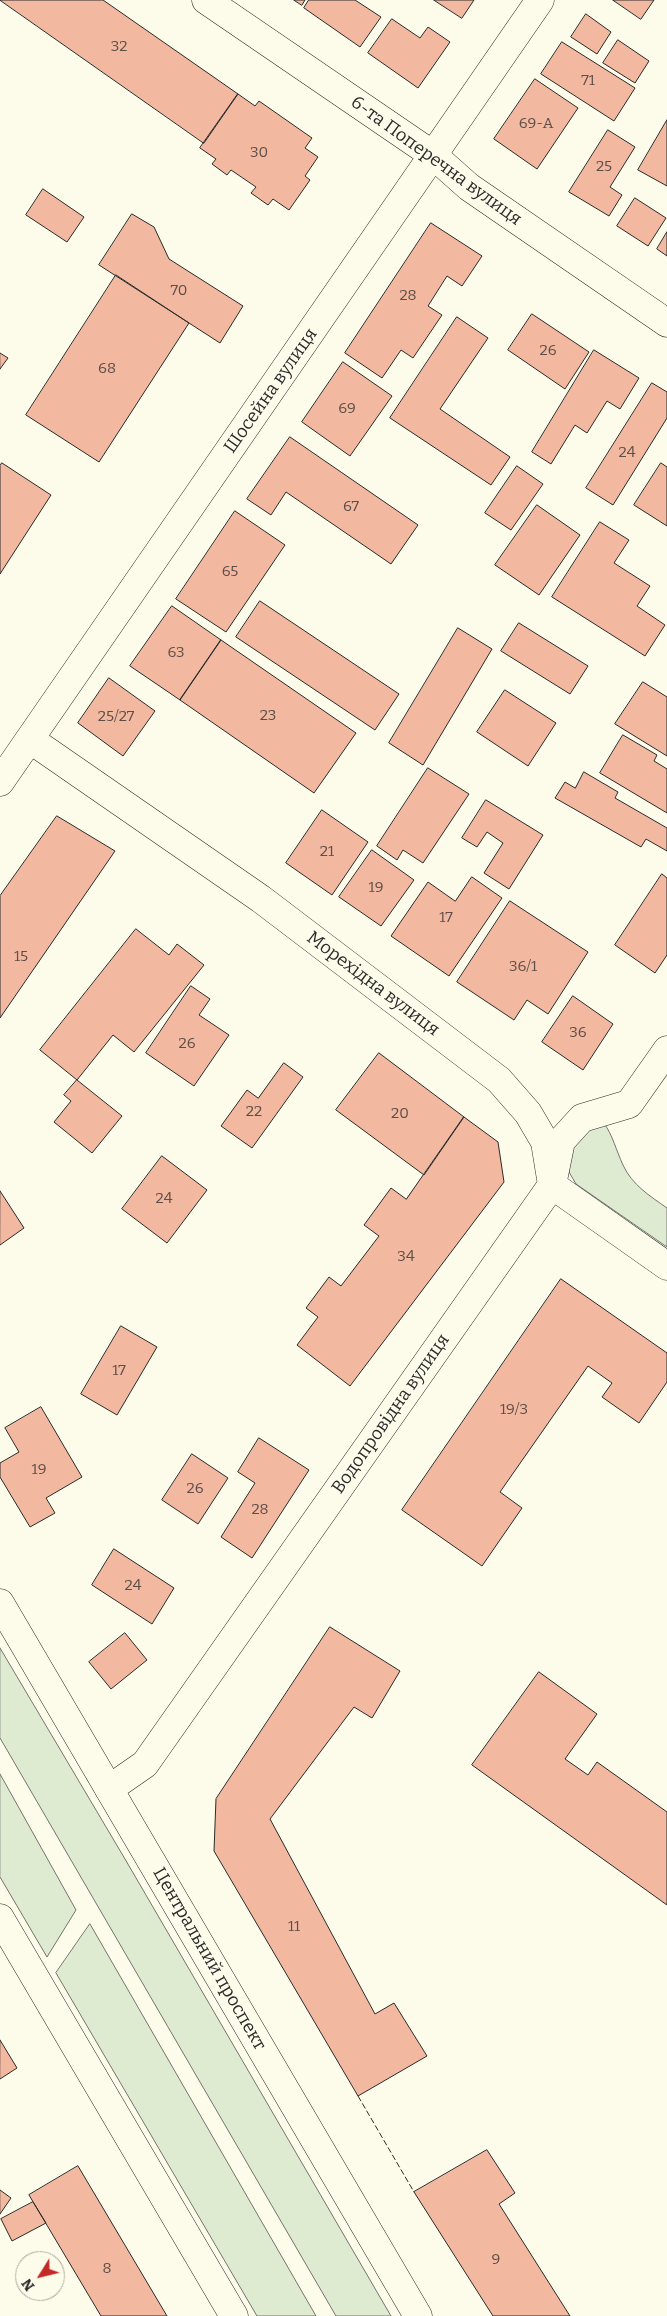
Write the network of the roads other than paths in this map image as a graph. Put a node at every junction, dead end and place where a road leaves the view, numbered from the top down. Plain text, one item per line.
1 (206, 0) edge
2 (540, 0) edge
3 (433, 155) junction
4 (667, 323) edge
5 (30, 740) junction
6 (0, 782) edge
7 (667, 1050) edge
8 (552, 1185) junction
9 (667, 1266) edge
10 (0, 1603) edge
11 (109, 1789) junction
12 (0, 1918) edge
13 (234, 2316) edge
14 (418, 2316) edge

1 - 3 street, 6-та Поперечна вулиця
2 - 3 street, Шосейна вулиця
3 - 4 street, 6-та Поперечна вулиця
3 - 5 street, Шосейна вулиця
5 - 6 street, Шосейна вулиця
5 - 8 street, Морехідна вулиця
7 - 8 street, Водопровідна вулиця
8 - 9 street
8 - 11 street, Водопровідна вулиця
10 - 11 street, Центральний проспект
11 - 14 street, Центральний проспект
12 - 13 street

